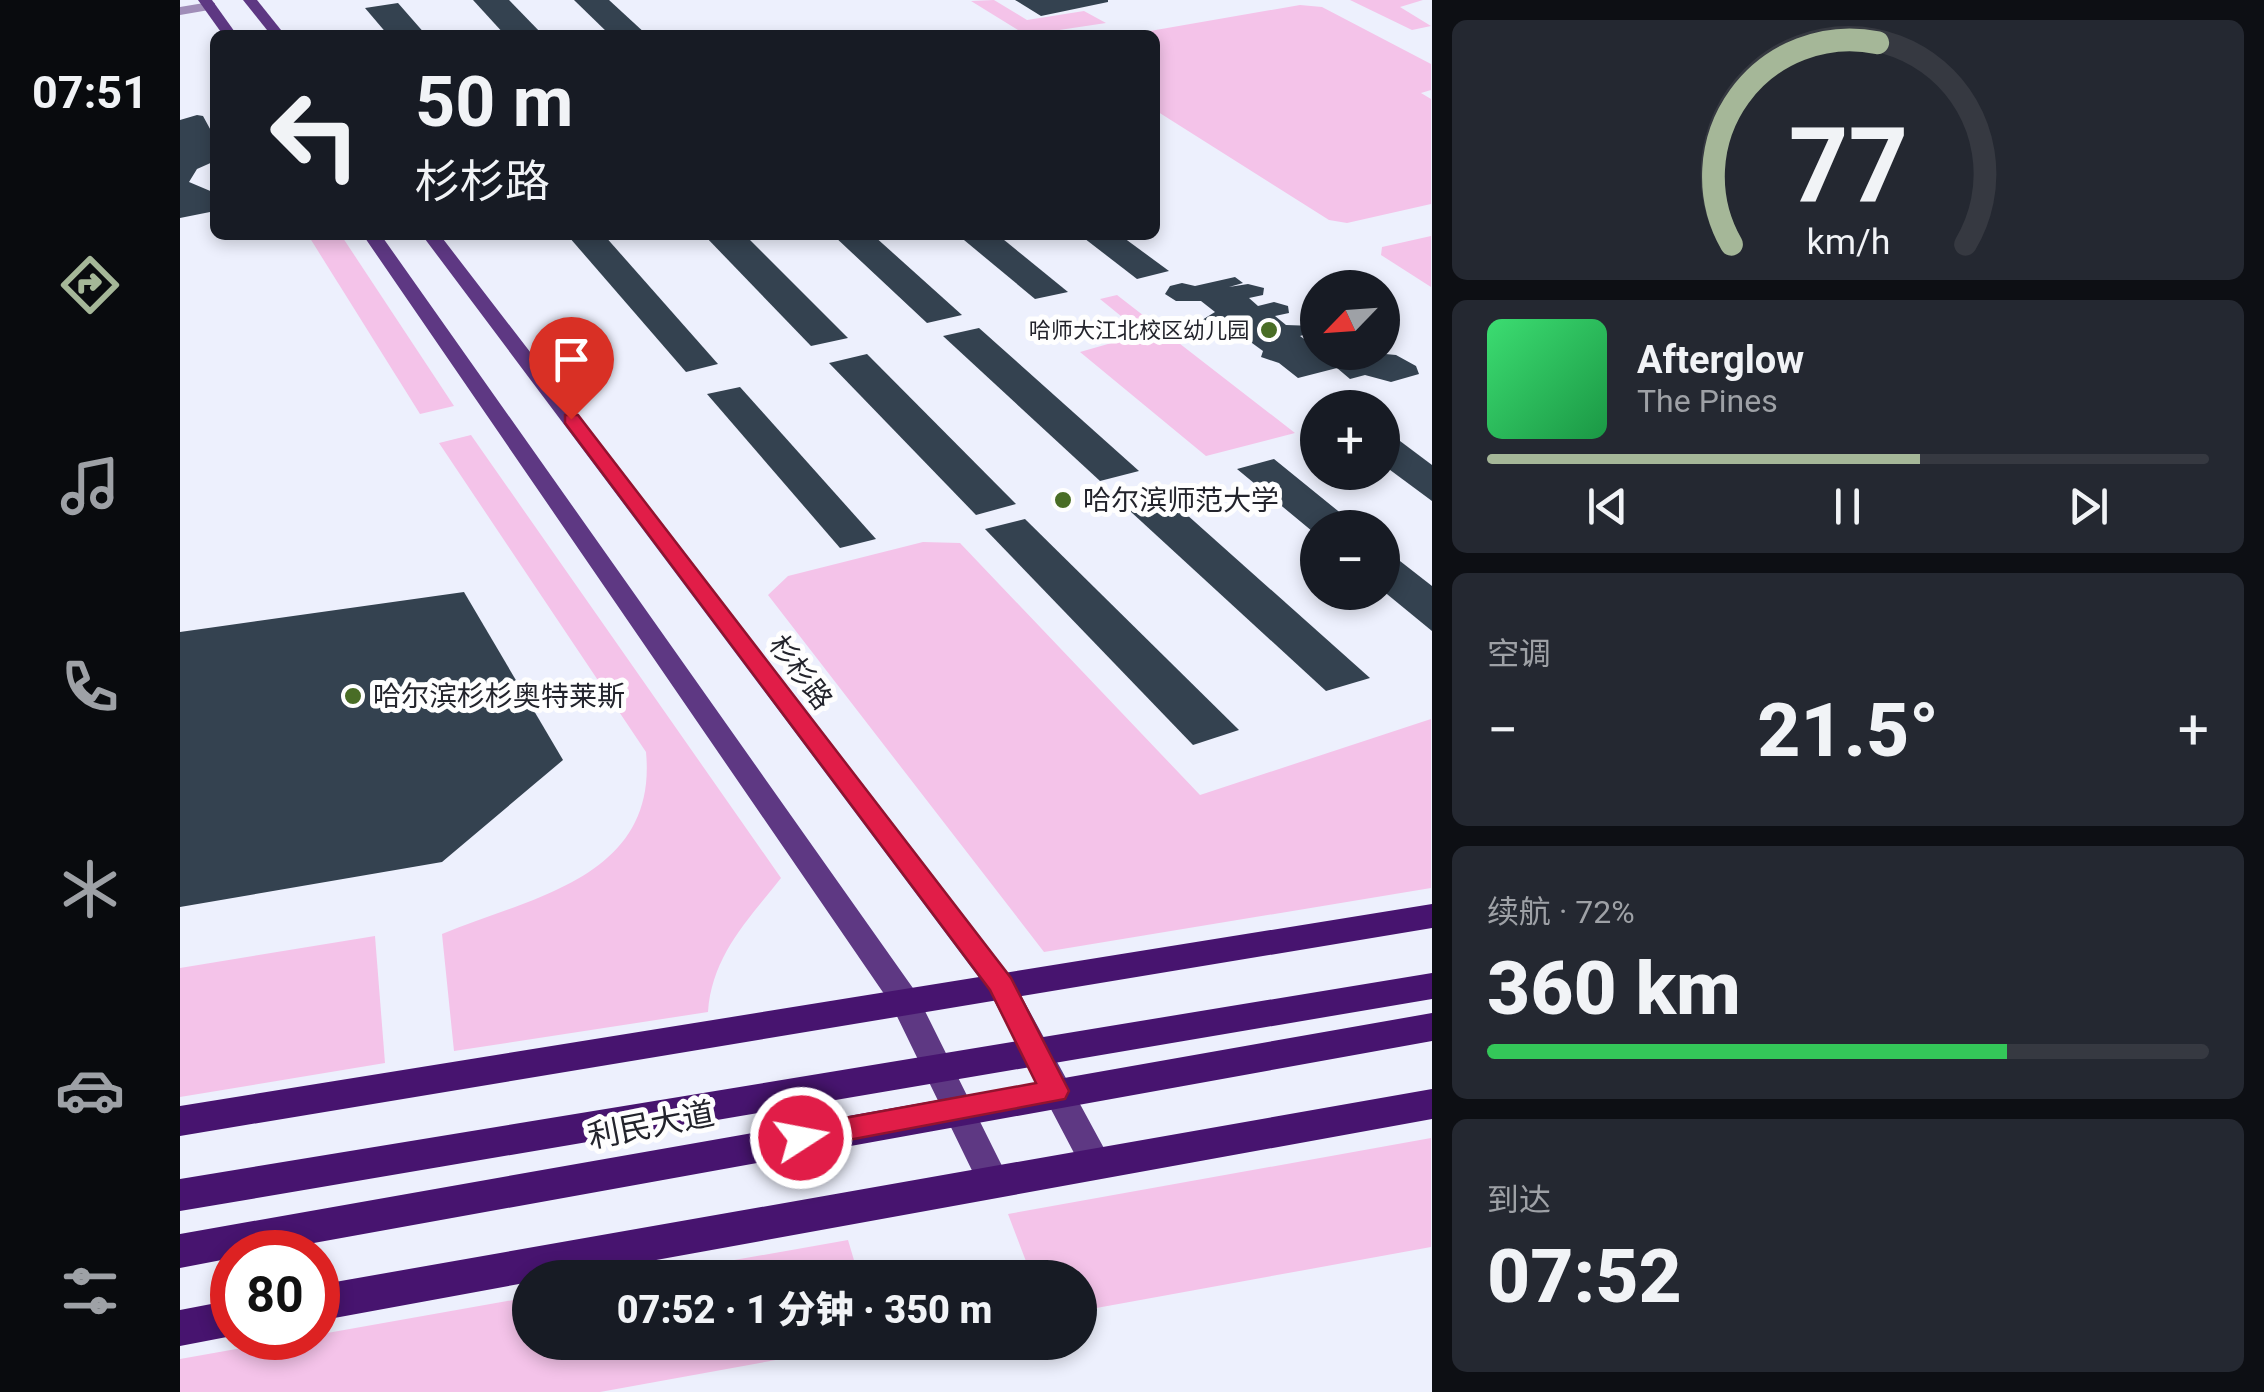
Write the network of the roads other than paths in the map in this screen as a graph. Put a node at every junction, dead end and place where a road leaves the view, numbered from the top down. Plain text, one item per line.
1 (250, 0) edge
2 (207, 3) edge
3 (180, 10) edge
4 (226, 30) edge
5 (274, 30) edge
6 (375, 240) edge
7 (435, 240) edge
8 (1432, 916) edge
9 (1001, 985) junction
10 (1432, 986) edge
11 (904, 999) junction
12 (1432, 1028) edge
13 (1034, 1052) junction
14 (937, 1068) junction
15 (1054, 1091) junction
16 (1432, 1104) edge
17 (956, 1108) junction
18 (180, 1121) edge
19 (1096, 1163) junction
20 (994, 1182) junction
21 (180, 1194) edge
22 (180, 1251) edge
23 (340, 1299) edge
24 (210, 1322) edge
25 (180, 1328) edge

1 - 5 main road
2 - 3 street
2 - 4 main road
6 - 11 main road
7 - 9 main road, 杉杉路
8 - 9 highway
9 - 11 highway
9 - 13 main road, 杉杉路
10 - 13 highway, 利民大道
11 - 14 main road
11 - 18 highway
12 - 15 highway, 利民大道
13 - 14 highway, 利民大道
13 - 15 main road, 杉杉路
14 - 17 main road
14 - 21 highway, 利民大道
15 - 17 highway, 利民大道
15 - 19 main road, 杉杉路
16 - 19 highway
17 - 20 main road
17 - 22 highway, 利民大道
19 - 20 highway
20 - 23 highway
24 - 25 highway

